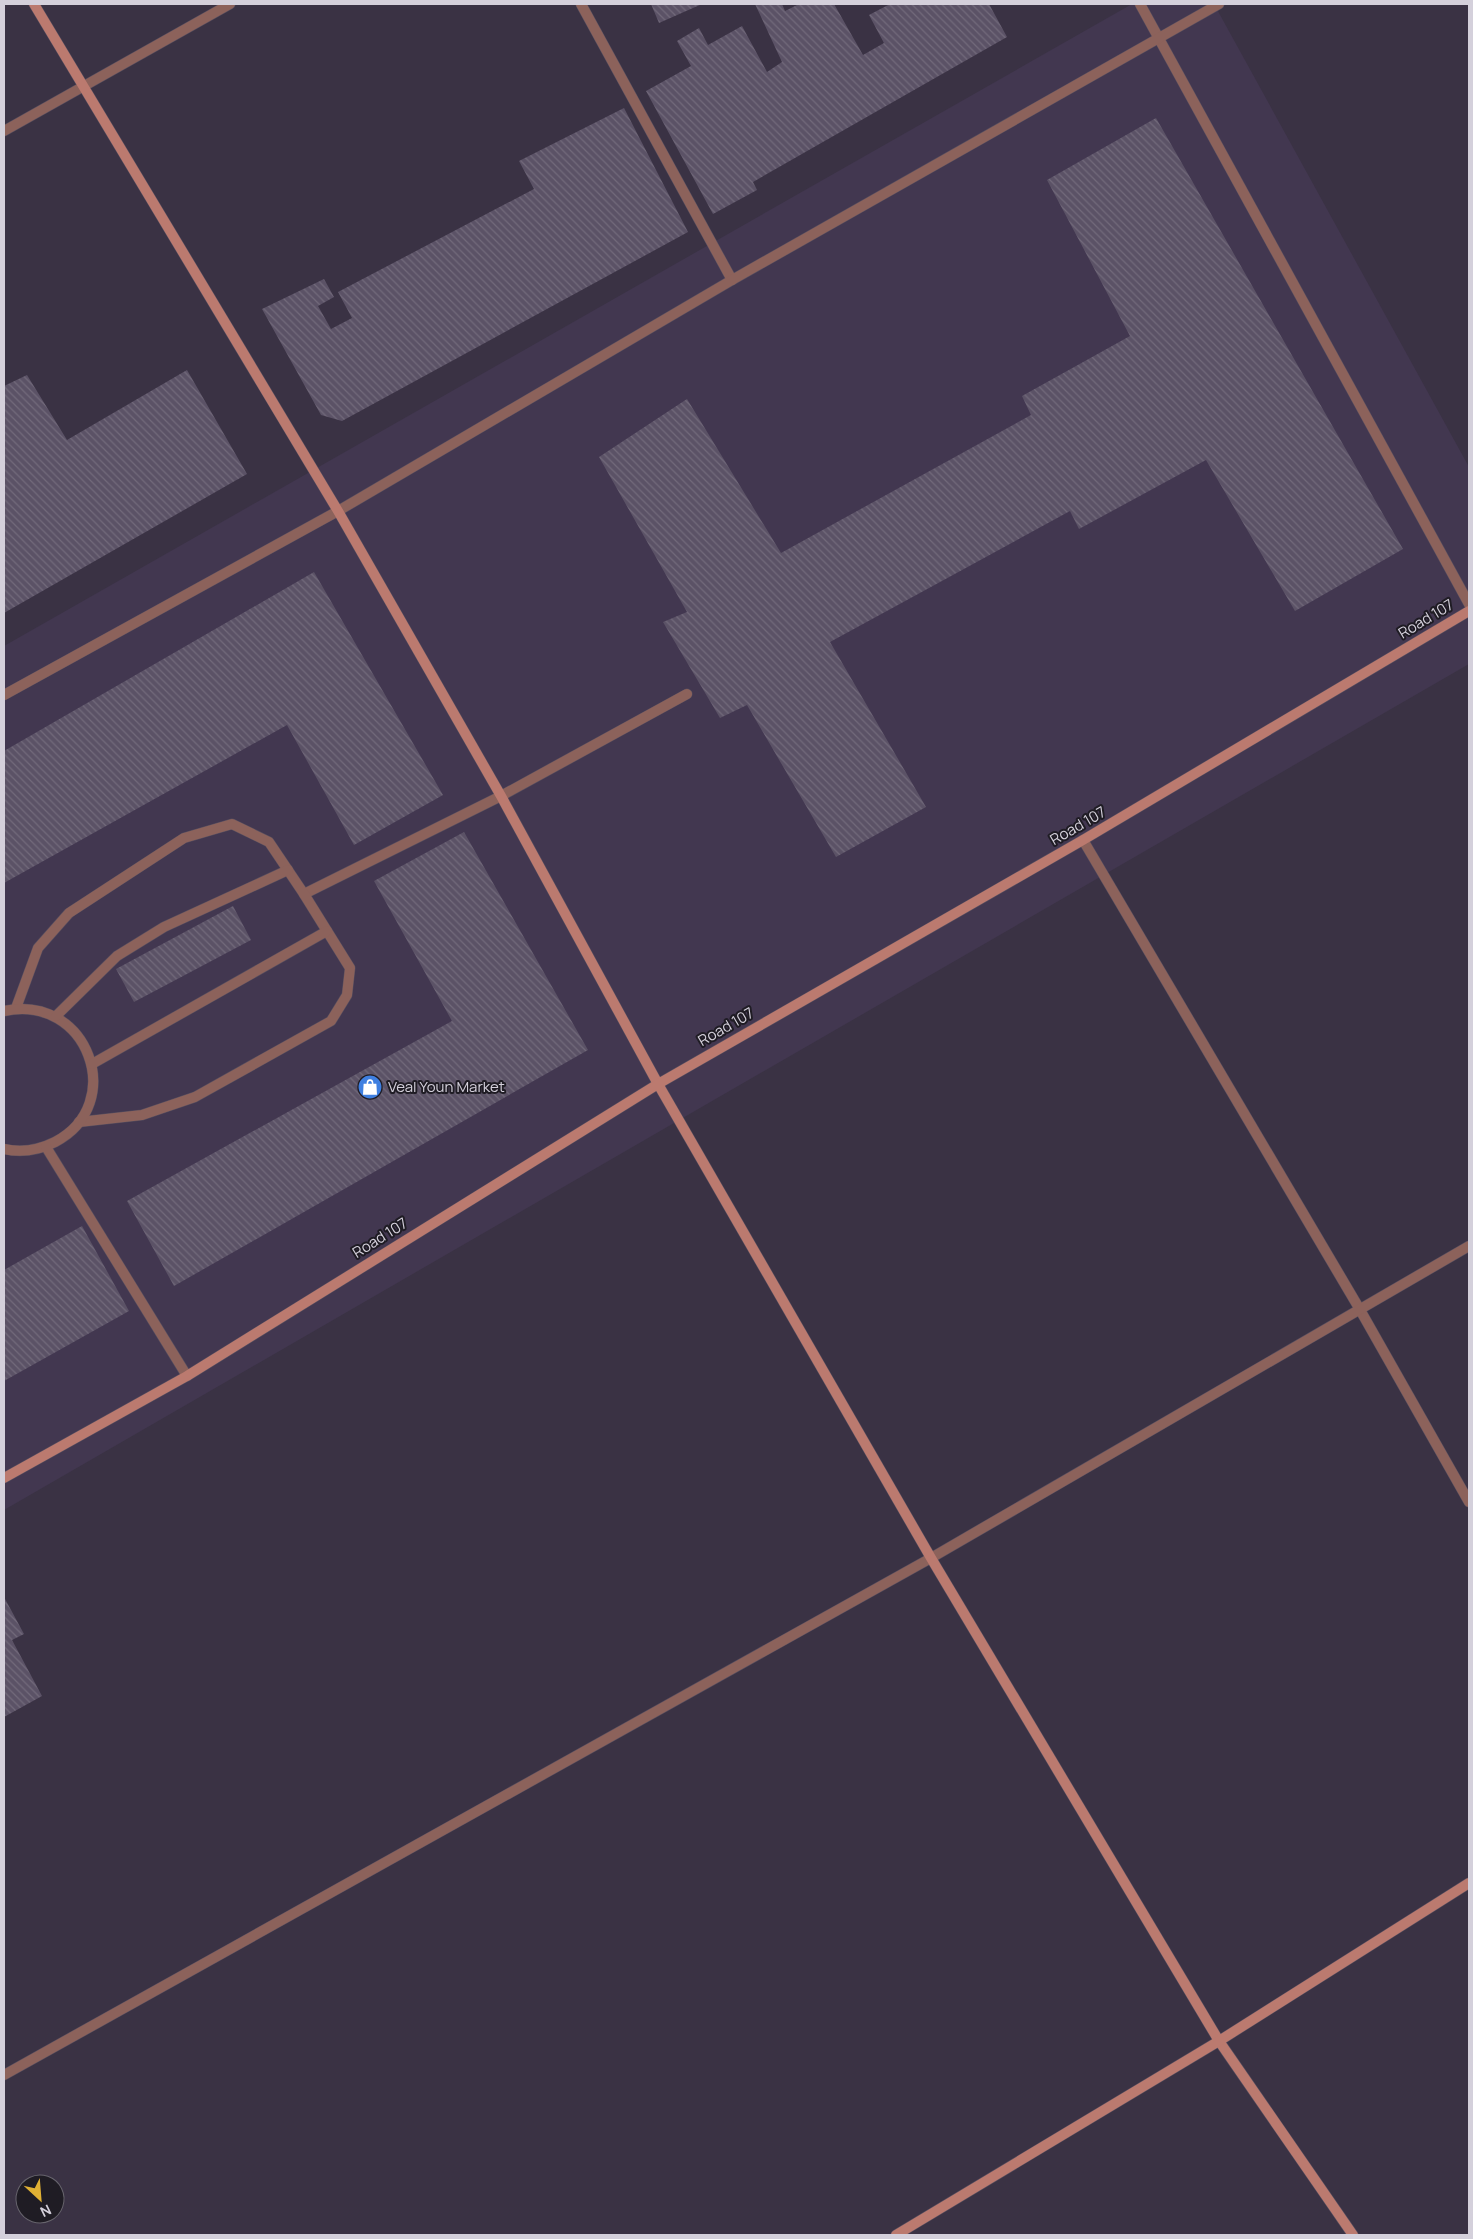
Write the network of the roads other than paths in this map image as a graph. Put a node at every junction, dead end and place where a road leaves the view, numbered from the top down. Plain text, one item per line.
1 (34, 4) edge
2 (230, 4) edge
3 (581, 4) edge
4 (1140, 4) edge
5 (1219, 4) edge
6 (1159, 38) junction
7 (82, 87) junction
8 (4, 131) edge
9 (732, 280) junction
10 (338, 511) junction
11 (1469, 604) edge
12 (1469, 611) edge
13 (687, 694) dead end
14 (4, 695) edge
15 (501, 796) junction
16 (1083, 840) junction
17 (288, 870) junction
18 (304, 894) junction
19 (327, 931) junction
20 (16, 1008) junction
21 (4, 1011) edge
22 (56, 1016) junction
23 (92, 1064) junction
24 (658, 1084) junction
25 (79, 1122) junction
26 (46, 1146) junction
27 (4, 1150) edge
28 (1469, 1246) edge
29 (1359, 1308) junction
30 (187, 1376) junction
31 (4, 1478) edge
32 (1469, 1502) edge
33 (931, 1558) junction
34 (1469, 1883) edge
35 (1219, 2041) junction
36 (4, 2075) edge
37 (896, 2235) edge
38 (1352, 2235) edge

1 - 7 street
2 - 7 street
3 - 9 street
4 - 6 street
5 - 6 street
6 - 9 street
6 - 11 street
7 - 8 street
7 - 10 street
9 - 10 street
10 - 14 street
10 - 15 street
12 - 16 street, Road 107
13 - 15 street
15 - 18 street
15 - 24 street
16 - 24 street, Road 107
16 - 29 street
17 - 18 street
17 - 20 street
17 - 22 street
18 - 19 street
19 - 23 street
19 - 25 street
20 - 21 street
20 - 22 street
22 - 23 street
23 - 25 street
24 - 30 street, Road 107
24 - 33 street
25 - 26 street
26 - 27 street
26 - 30 street
28 - 29 street
29 - 32 street
29 - 33 street
30 - 31 street, Road 107
33 - 35 street
33 - 36 street
34 - 35 street
35 - 37 street
35 - 38 street

